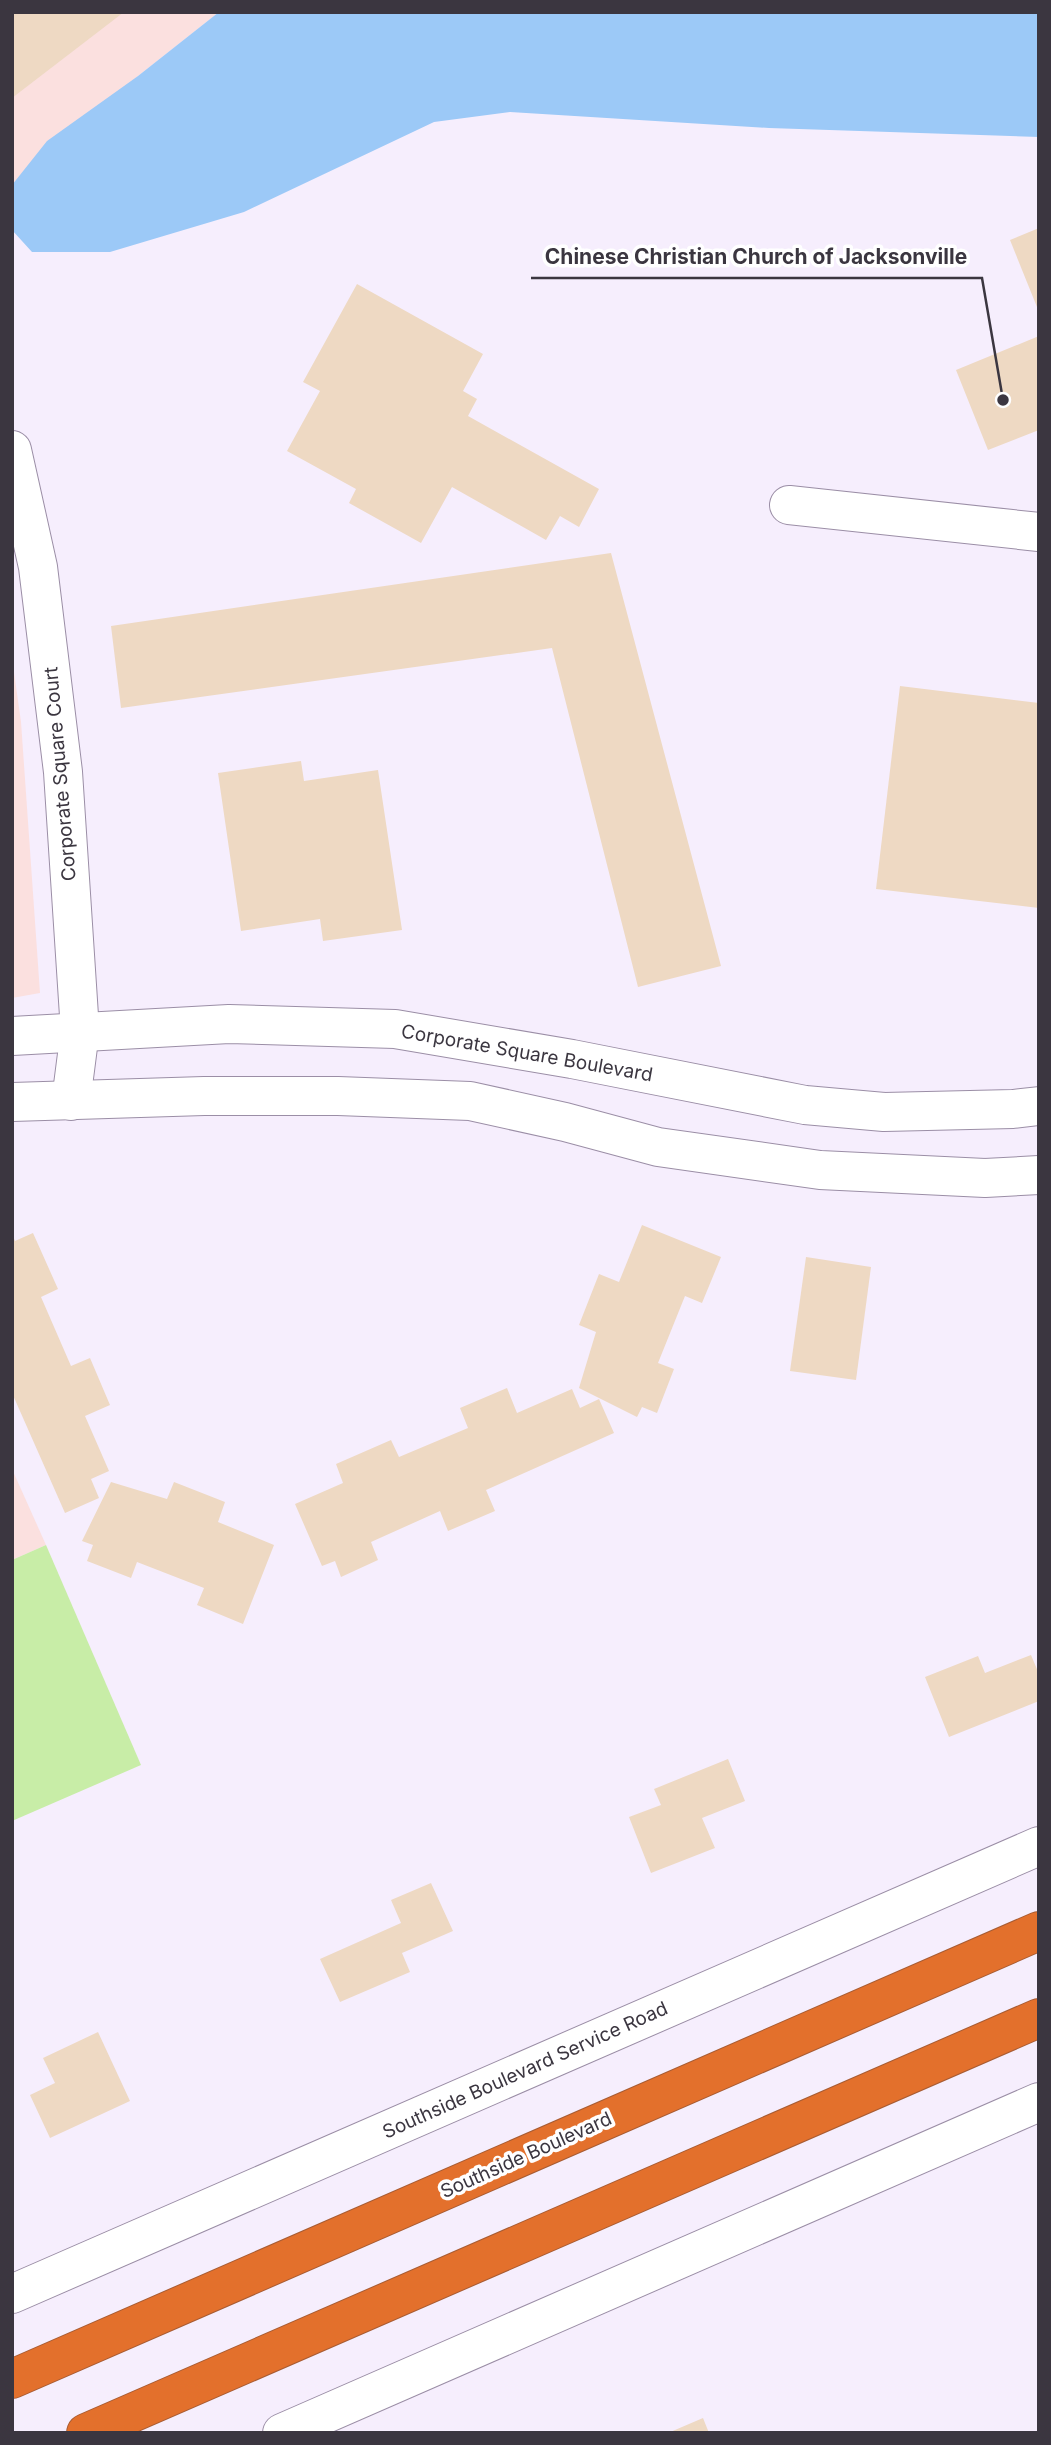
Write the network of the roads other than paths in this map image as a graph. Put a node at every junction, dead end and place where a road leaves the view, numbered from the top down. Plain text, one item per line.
1 (12, 450) edge
2 (789, 505) dead end
3 (1039, 532) edge
4 (80, 1031) junction
5 (12, 1036) edge
6 (71, 1101) junction
7 (12, 1102) edge
8 (1039, 1106) edge
9 (869, 1111) junction
10 (871, 1173) junction
11 (1039, 1175) edge
12 (1039, 1846) edge
13 (1039, 1931) edge
14 (1039, 2018) edge
15 (1039, 2102) edge
16 (12, 2294) edge
17 (12, 2379) edge
18 (293, 2431) edge
19 (86, 2433) edge

1 - 4 street, Corporate Square Court
2 - 3 street
4 - 5 street, Corporate Square Boulevard
4 - 6 street, Corporate Square Court
4 - 9 street, Corporate Square Boulevard
6 - 7 street
6 - 10 street
8 - 9 street, Corporate Square Boulevard
9 - 10 street
10 - 11 street
12 - 16 street, Southside Boulevard Service Road
13 - 17 highway, Southside Boulevard
14 - 19 highway
15 - 18 street

